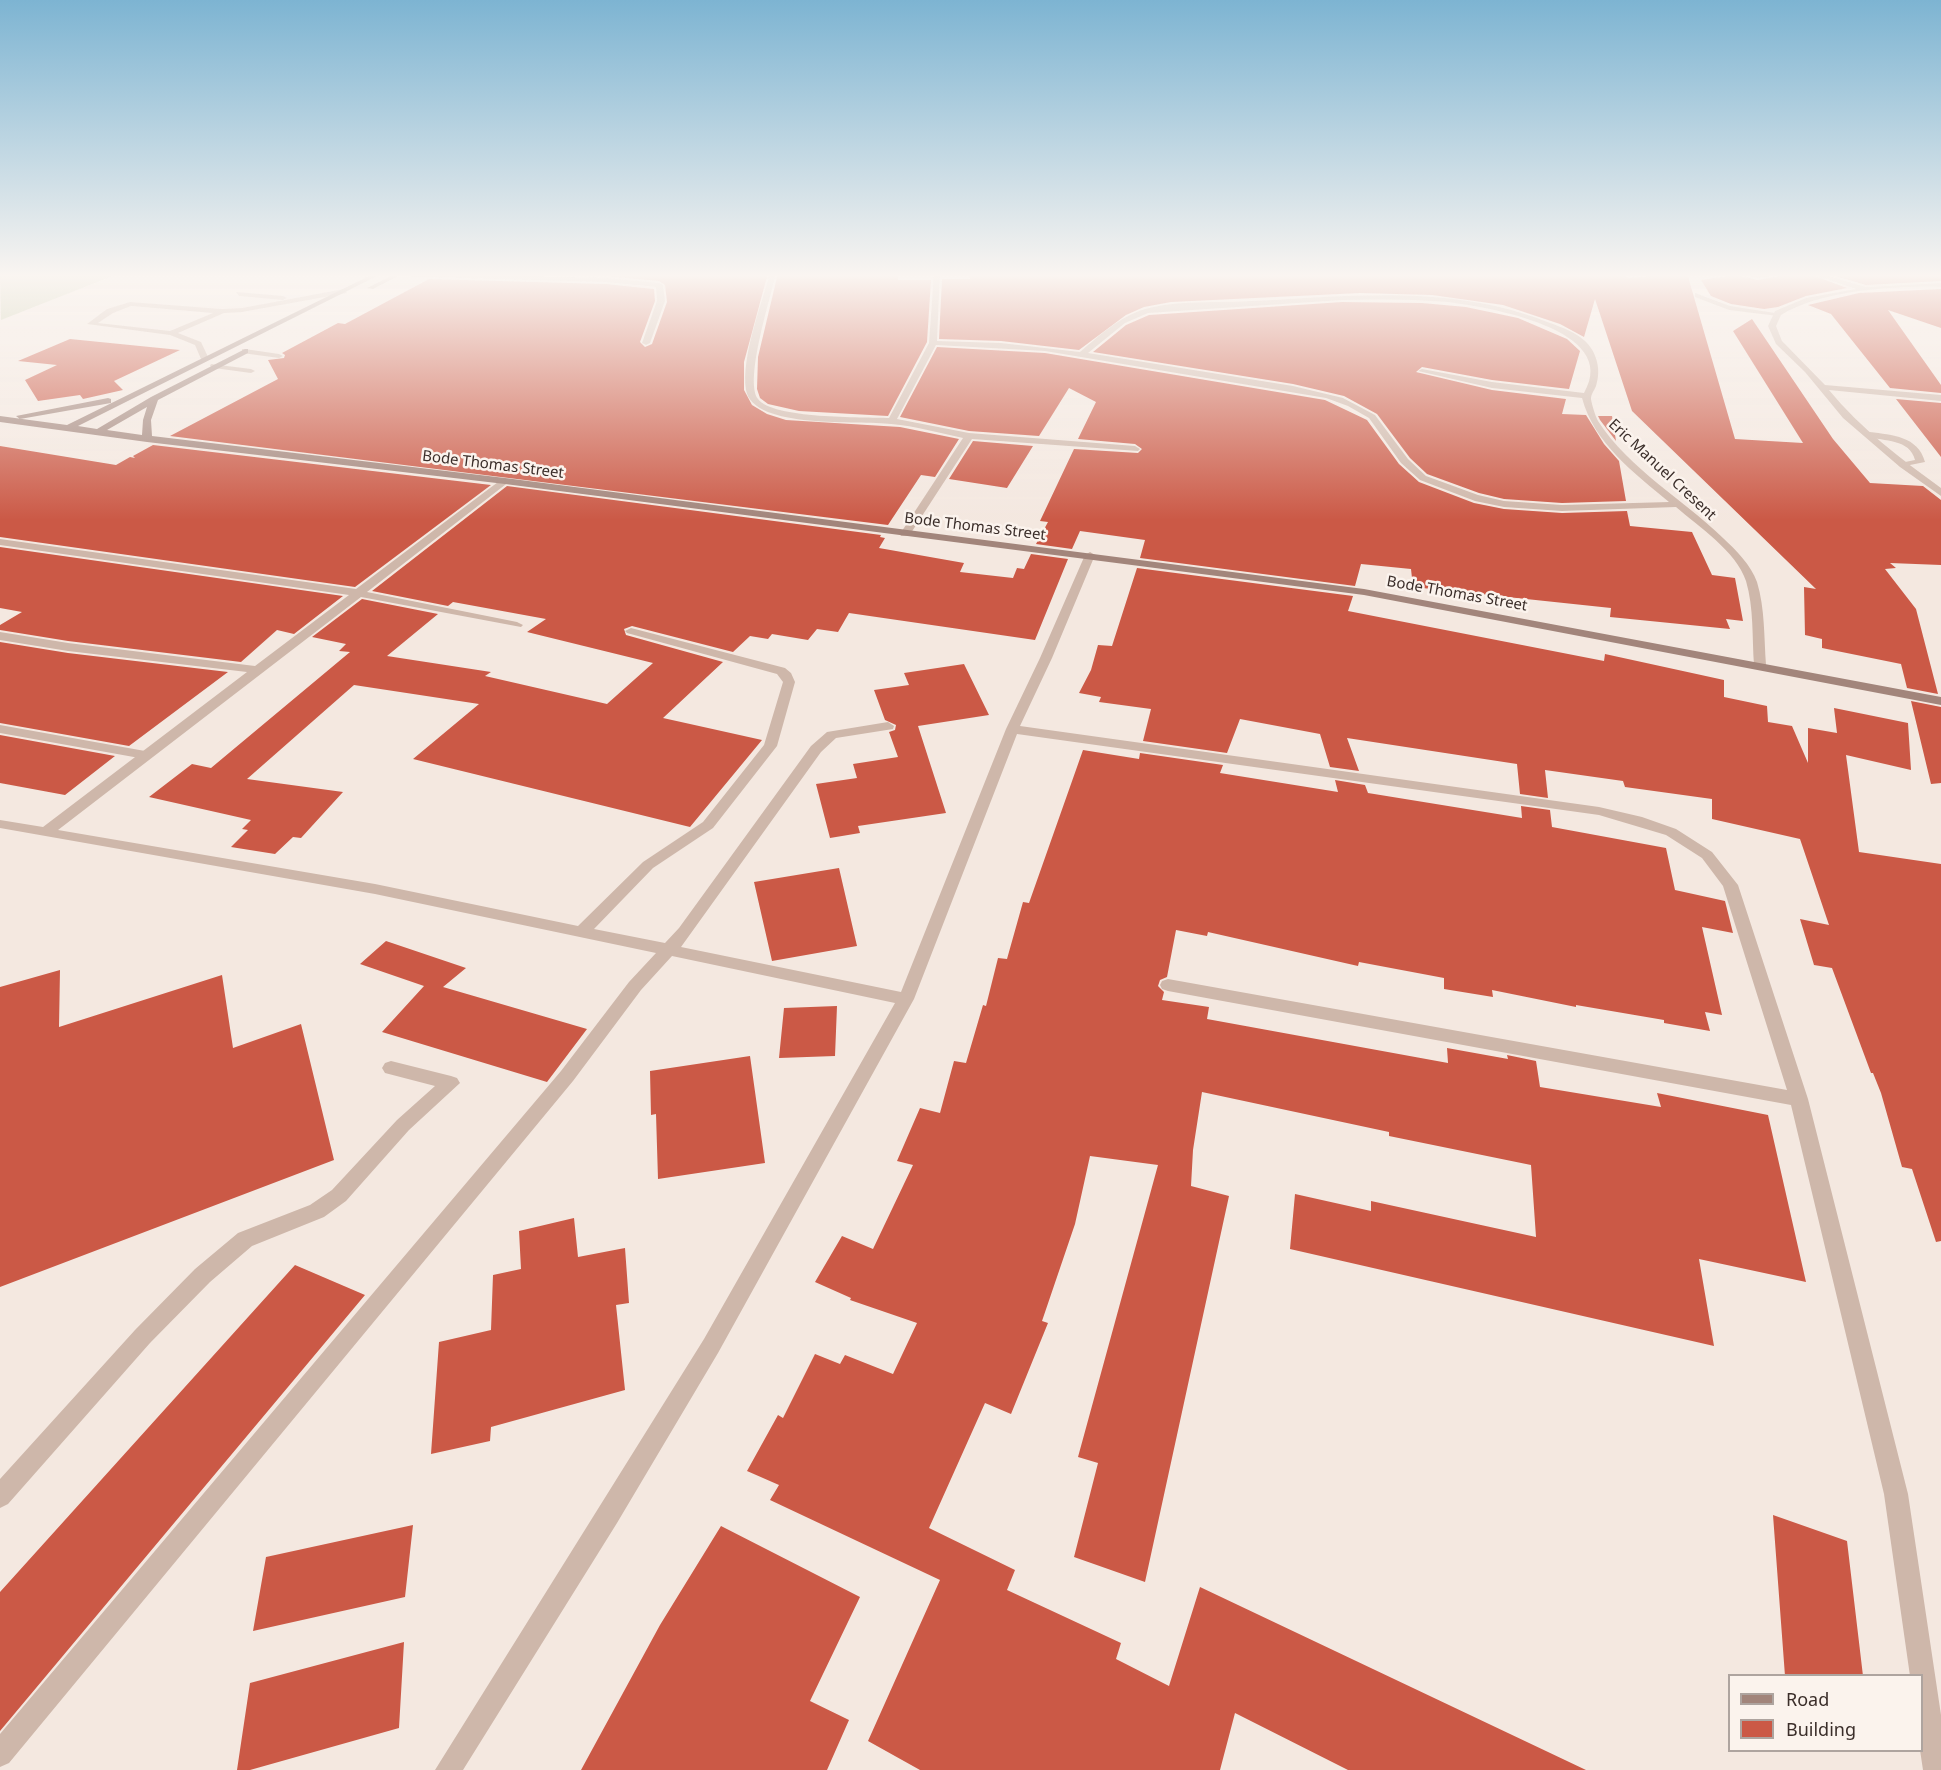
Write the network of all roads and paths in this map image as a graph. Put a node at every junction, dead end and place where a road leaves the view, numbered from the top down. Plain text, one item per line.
1 (203, 356) edge
2 (212, 356) edge
3 (235, 356) edge
4 (754, 356) edge
5 (926, 356) edge
6 (1085, 356) edge
7 (1591, 356) edge
8 (1794, 356) edge
9 (205, 359) junction
10 (214, 366) junction
11 (251, 371) dead end
12 (1422, 371) dead end
13 (1822, 387) junction
14 (1586, 396) junction
15 (129, 397) junction
16 (1941, 398) edge
17 (154, 399) junction
18 (0, 419) edge
19 (892, 422) junction
20 (66, 429) junction
21 (98, 432) junction
22 (1870, 435) junction
23 (969, 436) junction
24 (147, 439) junction
25 (1135, 448) dead end
26 (1903, 465) junction
27 (506, 480) junction
28 (1941, 493) edge
29 (1679, 504) junction
30 (905, 534) junction
31 (0, 542) edge
32 (1090, 555) junction
33 (358, 593) junction
34 (516, 625) dead end
35 (631, 631) dead end
36 (0, 636) edge
37 (1761, 665) junction
38 (256, 670) junction
39 (1941, 701) edge
40 (888, 726) dead end
41 (0, 729) edge
42 (1011, 729) junction
43 (145, 755) junction
44 (0, 824) edge
45 (47, 831) junction
46 (583, 930) junction
47 (671, 949) junction
48 (1168, 985) dead end
49 (906, 999) junction
50 (391, 1068) dead end
51 (1799, 1099) junction
52 (0, 1496) edge
53 (1922, 1674) edge
54 (1923, 1680) edge
55 (0, 1754) edge
56 (448, 1770) edge
57 (1936, 1770) edge

1 - 9 street
2 - 9 main road
3 - 10 main road
4 - 19 street
5 - 19 street
6 - 29 street
7 - 14 street, Eric Manuel Cresent
8 - 13 street
9 - 15 main road
10 - 11 street
10 - 17 main road
12 - 14 street
13 - 16 street
13 - 22 street
14 - 29 street, Eric Manuel Cresent
15 - 18 main road
15 - 20 main road
17 - 21 main road
17 - 24 main road
18 - 20 main road, Bode Thomas Street
19 - 23 street
20 - 21 main road, Bode Thomas Street
21 - 24 main road, Bode Thomas Street
22 - 26 street
22 - 26 street
23 - 25 street
23 - 30 street
24 - 27 main road, Bode Thomas Street
26 - 28 street
27 - 30 main road, Bode Thomas Street
27 - 33 street
29 - 37 street, Eric Manuel Cresent
30 - 32 main road, Bode Thomas Street
31 - 33 street
32 - 37 main road, Bode Thomas Street
32 - 42 street
33 - 34 street
33 - 38 street
35 - 46 street
36 - 38 street
37 - 39 main road, Bode Thomas Street
38 - 43 street
40 - 47 street
41 - 43 street
42 - 49 street
42 - 51 street
43 - 45 street
44 - 45 street
45 - 46 street
46 - 47 street
47 - 49 street
47 - 55 street
48 - 51 street
49 - 56 street
50 - 52 street
51 - 53 street
54 - 57 street

